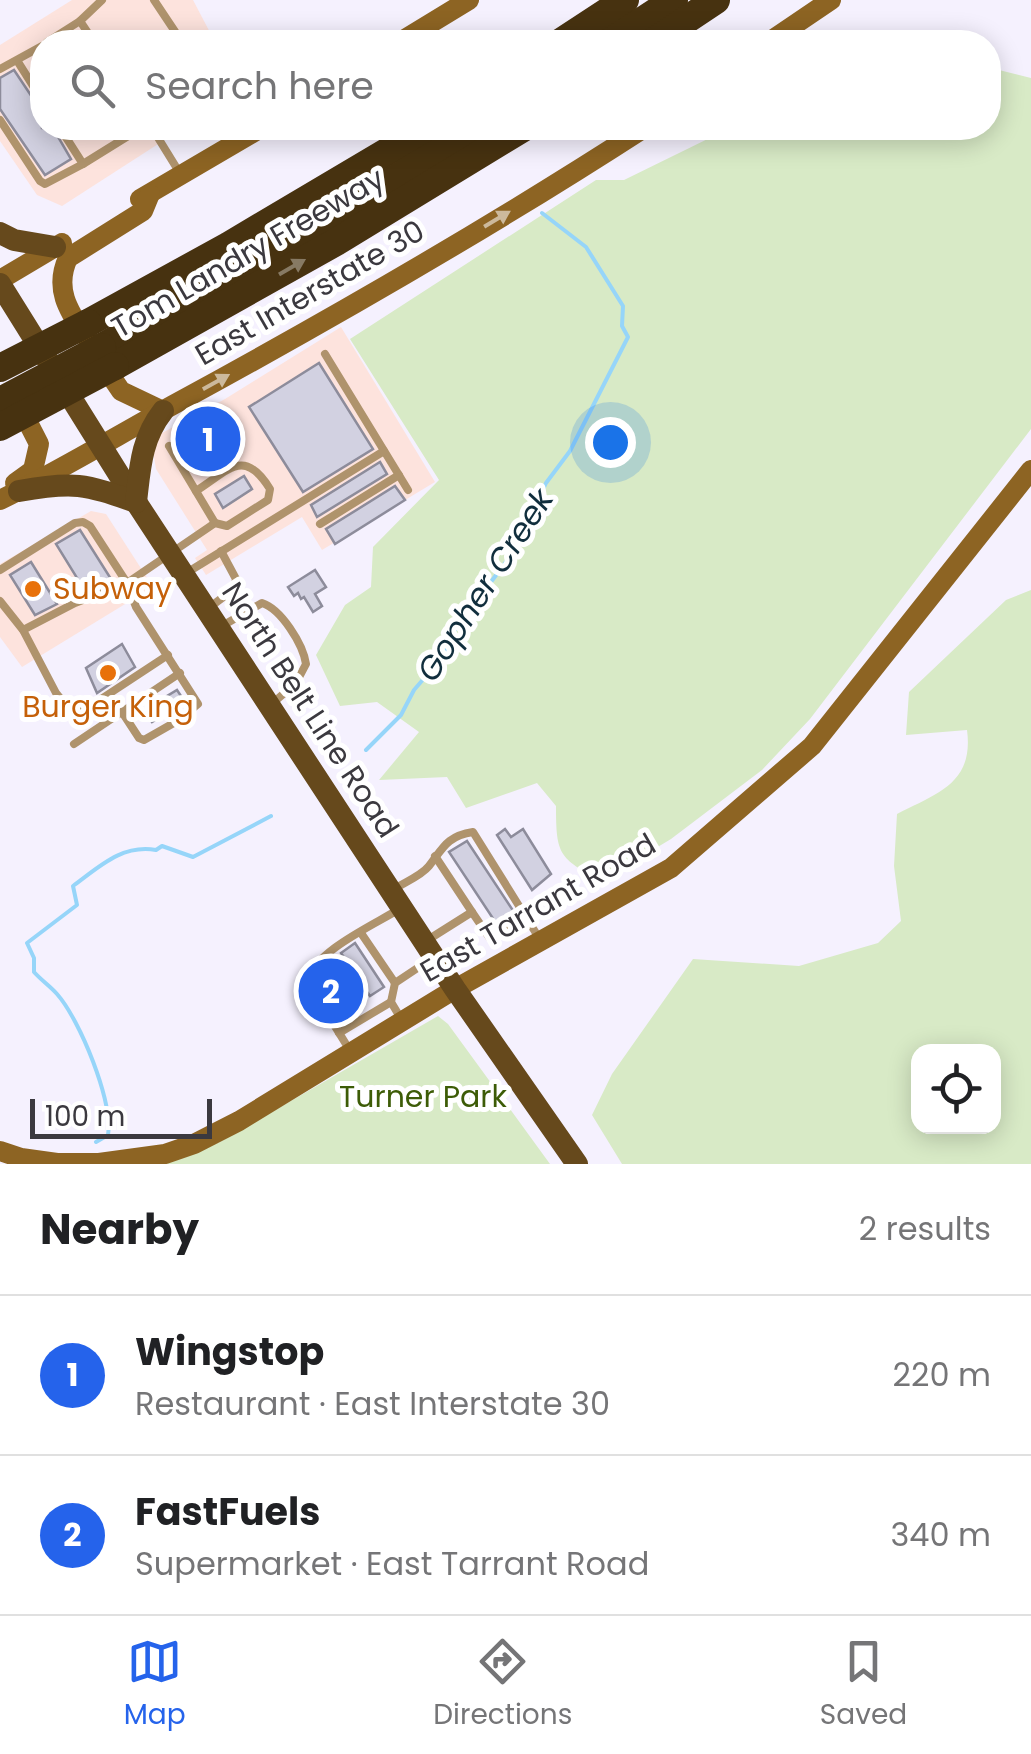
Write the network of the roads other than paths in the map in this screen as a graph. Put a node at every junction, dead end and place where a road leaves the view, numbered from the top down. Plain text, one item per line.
1 (102, 0) edge
2 (154, 0) edge
3 (469, 0) edge
4 (625, 0) edge
5 (674, 0) edge
6 (716, 0) edge
7 (830, 0) edge
8 (80, 22) junction
9 (67, 30) edge
10 (86, 30) edge
11 (174, 30) edge
12 (420, 30) edge
13 (579, 30) edge
14 (628, 30) edge
15 (671, 30) edge
16 (786, 30) edge
17 (30, 54) edge
18 (18, 62) junction
19 (0, 69) edge
20 (30, 81) edge
21 (0, 120) edge
22 (68, 140) edge
23 (122, 140) edge
24 (159, 140) edge
25 (241, 140) edge
26 (407, 140) edge
27 (458, 140) edge
28 (504, 140) edge
29 (625, 140) edge
30 (83, 164) junction
31 (181, 175) junction
32 (150, 194) junction
33 (0, 232) edge
34 (55, 246) junction
35 (0, 282) edge
36 (102, 345) junction
37 (326, 354) dead end
38 (0, 370) edge
39 (0, 401) edge
40 (162, 410) junction
41 (0, 427) edge
42 (170, 446) dead end
43 (101, 448) junction
44 (384, 451) junction
45 (1031, 470) edge
46 (399, 474) junction
47 (408, 490) dead end
48 (196, 491) junction
49 (6, 494) edge
50 (136, 502) junction
51 (215, 523) junction
52 (320, 524) dead end
53 (221, 551) junction
54 (178, 564) junction
55 (0, 570) edge
56 (126, 582) junction
57 (0, 601) edge
58 (214, 618) junction
59 (23, 630) junction
60 (168, 655) junction
61 (180, 673) junction
62 (270, 705) junction
63 (122, 712) junction
64 (74, 744) dead end
65 (435, 856) junction
66 (398, 898) junction
67 (472, 912) junction
68 (526, 914) junction
69 (361, 933) junction
70 (541, 942) junction
71 (430, 949) junction
72 (395, 983) junction
73 (455, 988) junction
74 (391, 1002) junction
75 (402, 1021) junction
76 (339, 1033) junction
77 (351, 1053) junction
78 (0, 1151) edge
79 (577, 1164) edge

1 - 8 lane
2 - 11 lane
3 - 12 main road
4 - 13 highway
5 - 14 highway
6 - 15 highway
7 - 16 main road
8 - 9 lane
8 - 10 lane
17 - 18 lane
18 - 19 lane
18 - 20 lane
21 - 30 lane
22 - 30 lane
23 - 30 lane
24 - 31 lane
25 - 31 main road
26 - 36 highway, Tom Landry Freeway
27 - 36 highway
36 -> 28 highway, Tom Landry Freeway
40 -> 29 main road, East Interstate 30
31 - 32 main road
32 - 34 main road
32 - 40 main road
33 - 34 main road
34 - 35 main road
35 - 43 main road, North Belt Line Road
36 - 38 highway, Tom Landry Freeway, bridge
36 - 39 highway, bridge
36 - 41 highway, Tom Landry Freeway, bridge
37 - 44 lane
38 - 49 main road
40 - 43 main road, East Interstate 30
40 - 50 main road
42 - 48 lane
43 - 49 main road, East Interstate 30
43 - 50 main road, North Belt Line Road
44 - 46 lane
44 - 53 lane
45 - 70 main road, East Tarrant Road
46 - 47 lane
46 - 52 lane
48 - 51 lane
48 - 51 lane
49 - 50 main road
50 - 54 main road, North Belt Line Road
51 - 54 lane
53 - 54 lane
53 - 58 lane
54 - 56 lane
54 - 58 main road, North Belt Line Road
55 - 56 lane
56 - 59 lane
56 - 60 lane
57 - 59 lane
58 - 62 main road, North Belt Line Road
58 - 62 lane
59 - 60 lane
60 - 61 lane
61 - 63 lane
61 - 63 lane
62 - 66 main road, North Belt Line Road
63 - 64 lane
65 - 66 lane
65 - 67 lane
65 - 68 lane
66 - 69 lane
66 - 71 main road, North Belt Line Road
67 - 68 lane
67 - 71 lane
68 - 70 lane
69 - 72 lane
69 - 76 lane
70 - 73 main road, East Tarrant Road
71 - 72 lane
71 - 73 main road, North Belt Line Road
72 - 74 lane
73 - 75 main road, East Tarrant Road
73 - 79 main road, North Belt Line Road
74 - 75 lane
74 - 76 lane
75 - 77 main road, East Tarrant Road
76 - 77 lane
77 - 78 main road, East Tarrant Road

